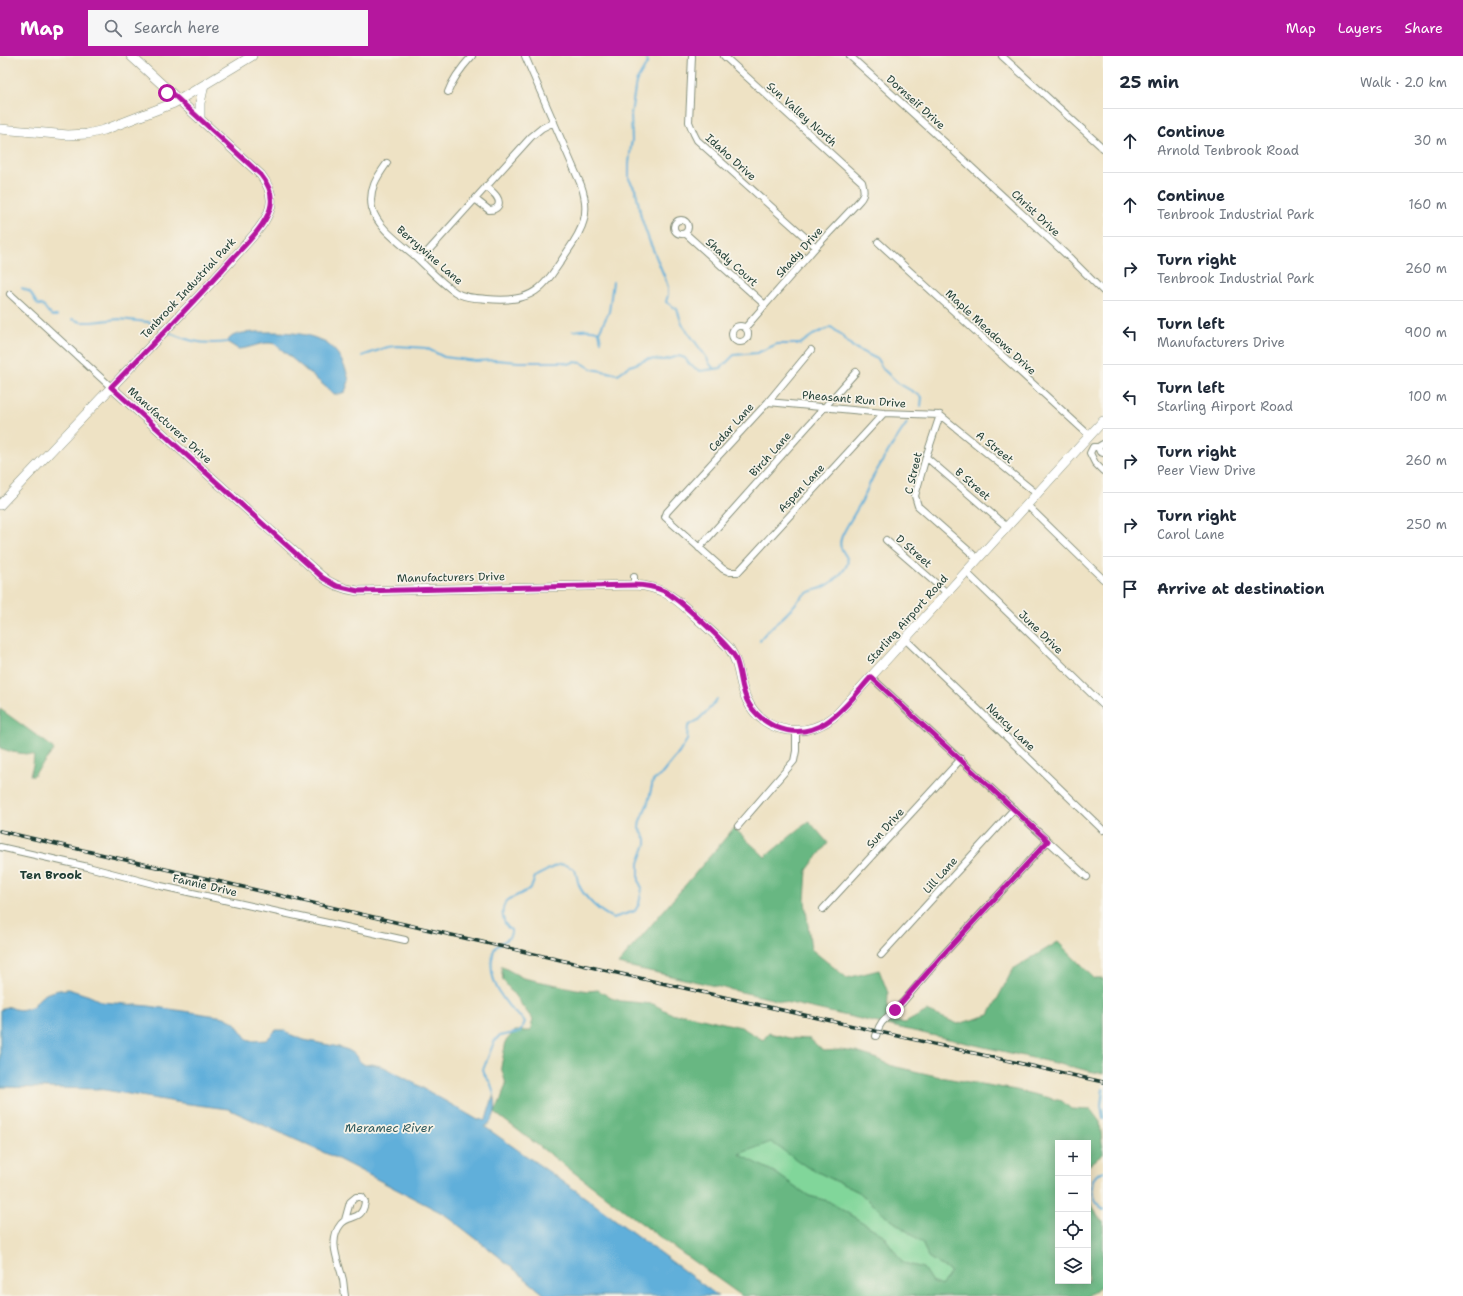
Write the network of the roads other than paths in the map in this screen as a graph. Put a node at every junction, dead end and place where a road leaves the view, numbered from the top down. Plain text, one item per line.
1 (131, 56) edge
2 (252, 56) edge
3 (472, 56) edge
4 (524, 56) edge
5 (692, 56) edge
6 (724, 56) edge
7 (850, 56) edge
8 (1002, 56) edge
9 (204, 85) junction
10 (165, 87) junction
11 (448, 92) dead end
12 (180, 100) junction
13 (161, 109) junction
14 (200, 118) junction
15 (554, 122) junction
16 (0, 129) edge
17 (1103, 148) edge
18 (953, 150) joint
19 (387, 163) dead end
20 (486, 186) junction
21 (864, 189) joint
22 (475, 199) junction
23 (685, 233) dead end
24 (878, 242) dead end
25 (815, 246) junction
26 (420, 260) junction
27 (1103, 291) edge
28 (10, 294) dead end
29 (765, 305) junction
30 (745, 328) dead end
31 (810, 350) dead end
32 (856, 372) dead end
33 (111, 387) junction
34 (768, 402) junction
35 (826, 407) junction
36 (884, 413) junction
37 (940, 414) junction
38 (1103, 421) edge
39 (1093, 443) edge
40 (1103, 453) edge
41 (926, 457) junction
42 (1103, 471) edge
43 (1037, 494) junction
44 (0, 505) edge
45 (1027, 506) junction
46 (1007, 527) junction
47 (886, 540) dead end
48 (699, 548) junction
49 (978, 559) junction
50 (966, 572) junction
51 (1103, 579) edge
52 (947, 593) junction
53 (905, 639) junction
54 (871, 677) junction
55 (1103, 705) edge
56 (796, 731) junction
57 (961, 759) junction
58 (1014, 809) junction
59 (738, 826) dead end
60 (1103, 830) edge
61 (1048, 841) junction
62 (0, 847) edge
63 (1086, 877) dead end
64 (823, 909) dead end
65 (406, 940) dead end
66 (882, 955) dead end
67 (876, 1036) dead end
68 (345, 1220) dead end
69 (345, 1296) edge

1 - 10 street, Tenbrook Industrial Park
2 - 9 street
3 - 11 street
4 - 15 street, Berrywine Lane
5 - 25 street, Idaho Drive
6 - 21 street, Sun Valley North
7 - 18 street, Dornseif Drive
8 - 17 street
9 - 12 street
9 - 14 street
10 - 12 street, Tenbrook Industrial Park
10 - 13 street
12 - 13 street
12 - 14 street, Tenbrook Industrial Park
13 - 16 street
14 - 33 street, Tenbrook Industrial Park
15 - 20 street
15 - 26 street, Berrywine Lane
18 - 27 street, Christ Drive
19 - 26 street, Berrywine Lane
20 - 22 street
20 - 22 street
21 - 25 street, Shady Drive
22 - 26 street
23 - 29 street, Shady Court
24 - 39 street, Maple Meadows Drive
25 - 29 street, Shady Drive
28 - 33 street
29 - 30 street, Shady Drive
31 - 34 street, Cedar Lane
32 - 35 street, Birch Lane
33 - 44 street, Tenbrook Industrial Park
33 - 56 street, Manufacturers Drive
34 - 35 street, Pheasant Run Drive
34 - 48 street, Cedar Lane
35 - 36 street, Pheasant Run Drive
35 - 48 street, Birch Lane
36 - 37 street, Pheasant Run Drive
36 - 48 street, Aspen Lane
37 - 41 street, C Street
37 - 43 street, A Street
38 - 39 street, Starling Airport Road
39 - 40 street, Maple Meadows Drive
39 - 42 street
39 - 43 street, Starling Airport Road
41 - 46 street, B Street
41 - 49 street, C Street
43 - 45 street, Starling Airport Road
45 - 46 street, Starling Airport Road
45 - 51 street
46 - 49 street, Starling Airport Road
47 - 52 street, D Street
49 - 50 street, Starling Airport Road
50 - 52 street, Starling Airport Road
50 - 55 street, June Drive
52 - 53 street, Starling Airport Road
53 - 54 street, Starling Airport Road
53 - 60 street, Nancy Lane
54 - 56 street, Starling Airport Road
54 - 57 street
56 - 59 street
57 - 58 street
57 - 64 street, Sun Drive
58 - 61 street
58 - 66 street, Lill Lane
61 - 63 street
61 - 67 street
62 - 65 street, Fannie Drive
68 - 69 street

